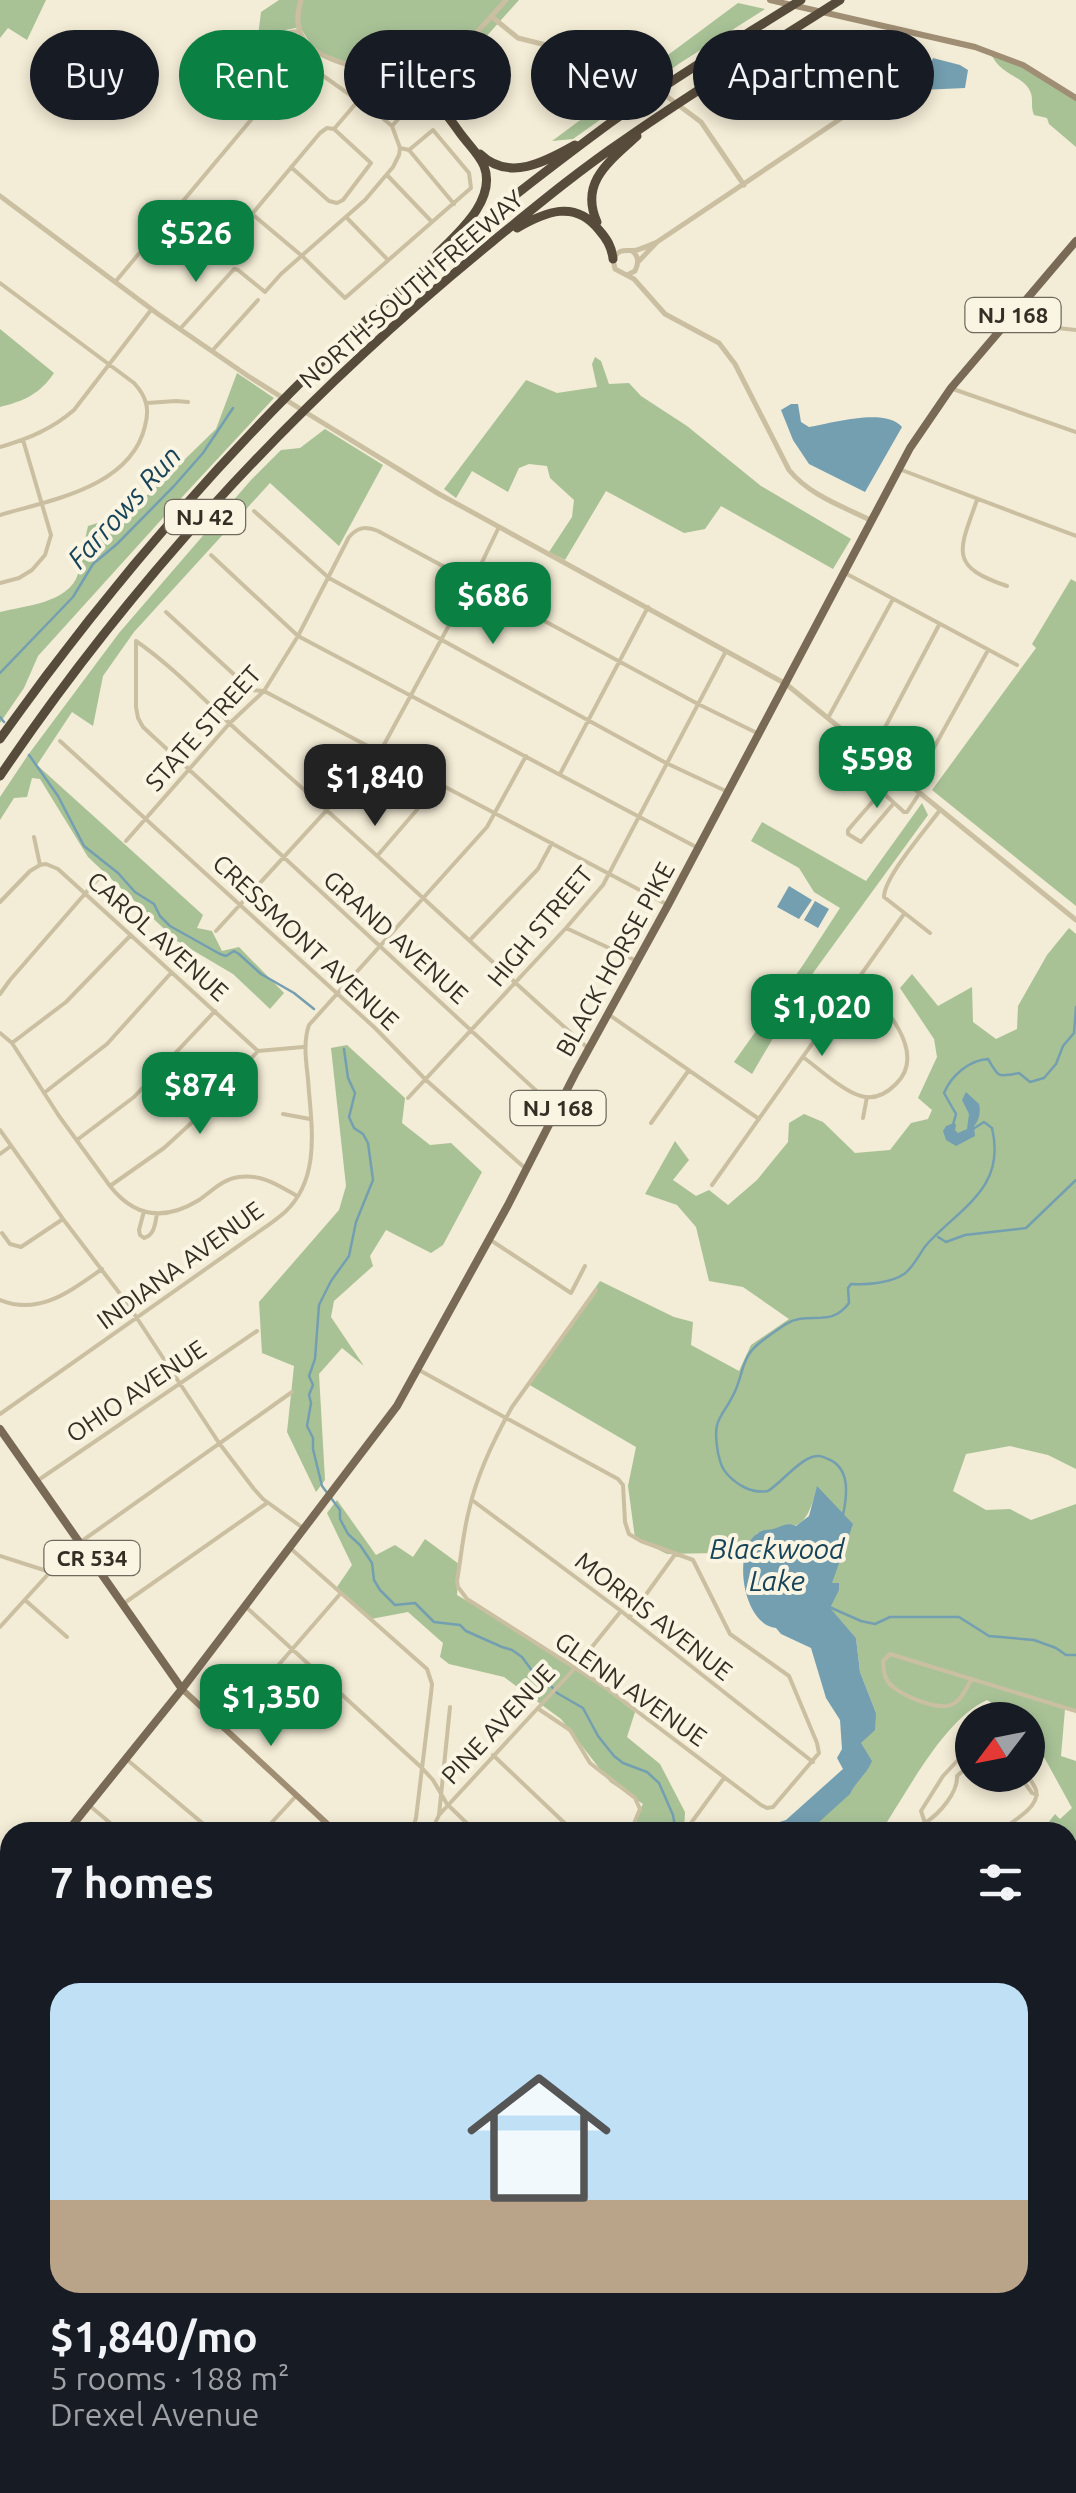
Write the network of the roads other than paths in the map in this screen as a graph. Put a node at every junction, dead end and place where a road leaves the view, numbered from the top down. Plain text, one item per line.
1 (301, 0) edge
2 (506, 0) edge
3 (770, 0) edge
4 (801, 0) edge
5 (840, 0) edge
6 (492, 17) junction
7 (894, 28) junction
8 (300, 30) edge
9 (480, 30) edge
10 (1076, 98) edge
11 (673, 109) edge
12 (344, 117) edge
13 (251, 120) edge
14 (384, 120) edge
15 (398, 120) edge
16 (450, 120) edge
17 (454, 120) edge
18 (655, 120) edge
19 (657, 120) edge
20 (612, 123) junction
21 (392, 126) junction
22 (334, 129) junction
23 (400, 148) junction
24 (409, 150) junction
25 (291, 168) junction
26 (387, 175) junction
27 (744, 184) junction
28 (0, 196) edge
29 (454, 204) junction
30 (252, 214) junction
31 (348, 218) junction
32 (432, 222) junction
33 (237, 232) dead end
34 (1076, 241) edge
35 (657, 242) junction
36 (627, 250) junction
37 (302, 256) junction
38 (473, 258) junction
39 (613, 259) junction
40 (388, 260) junction
41 (637, 265) junction
42 (626, 275) junction
43 (116, 282) junction
44 (412, 282) junction
45 (0, 283) edge
46 (647, 296) junction
47 (258, 300) dead end
48 (152, 308) junction
49 (1010, 318) junction
50 (180, 329) junction
51 (1076, 330) edge
52 (212, 351) junction
53 (109, 366) junction
54 (951, 388) junction
55 (188, 402) dead end
56 (147, 403) junction
57 (1076, 432) edge
58 (24, 440) junction
59 (0, 447) edge
60 (899, 470) junction
61 (977, 500) junction
62 (43, 502) junction
63 (254, 511) dead end
64 (0, 515) edge
65 (872, 521) junction
66 (499, 527) junction
67 (1076, 536) edge
68 (212, 555) dead end
69 (845, 573) junction
70 (329, 578) junction
71 (0, 583) edge
72 (472, 583) junction
73 (1007, 586) dead end
74 (893, 599) junction
75 (648, 607) junction
76 (166, 612) dead end
77 (940, 624) junction
78 (298, 636) junction
79 (441, 638) junction
80 (988, 650) junction
81 (726, 651) junction
82 (619, 661) junction
83 (1017, 665) dead end
84 (786, 684) junction
85 (264, 691) junction
86 (411, 695) junction
87 (698, 704) junction
88 (588, 718) junction
89 (828, 718) junction
90 (230, 724) junction
91 (759, 734) junction
92 (0, 738) edge
93 (60, 741) dead end
94 (380, 752) junction
95 (871, 754) junction
96 (526, 756) junction
97 (881, 762) junction
98 (666, 763) junction
99 (189, 770) junction
100 (560, 774) junction
101 (0, 776) edge
102 (440, 784) junction
103 (912, 788) junction
104 (728, 792) junction
105 (880, 792) junction
106 (919, 794) junction
107 (894, 803) junction
108 (328, 810) junction
109 (940, 810) junction
110 (495, 814) junction
111 (145, 818) junction
112 (637, 818) junction
113 (34, 837) dead end
114 (126, 841) dead end
115 (552, 844) junction
116 (698, 848) junction
117 (378, 855) junction
118 (284, 857) junction
119 (40, 866) junction
120 (103, 873) dead end
121 (608, 873) junction
122 (84, 894) junction
123 (424, 898) junction
124 (0, 902) edge
125 (240, 905) junction
126 (668, 905) junction
127 (904, 914) junction
128 (1076, 920) edge
129 (566, 928) junction
130 (216, 931) dead end
131 (930, 934) dead end
132 (130, 936) junction
133 (470, 940) junction
134 (379, 946) junction
135 (637, 961) junction
136 (172, 972) junction
137 (858, 980) junction
138 (515, 984) junction
139 (336, 993) junction
140 (0, 994) edge
141 (215, 1010) junction
142 (608, 1014) junction
143 (470, 1032) junction
144 (0, 1033) edge
145 (12, 1043) junction
146 (305, 1046) junction
147 (589, 1049) junction
148 (258, 1051) junction
149 (803, 1057) junction
150 (689, 1069) junction
151 (426, 1080) junction
152 (44, 1092) junction
153 (408, 1098) dead end
154 (867, 1098) junction
155 (557, 1110) junction
156 (284, 1114) dead end
157 (864, 1118) dead end
158 (310, 1119) junction
159 (759, 1119) junction
160 (651, 1123) dead end
161 (0, 1130) edge
162 (77, 1140) junction
163 (11, 1146) junction
164 (0, 1154) edge
165 (526, 1169) junction
166 (712, 1185) dead end
167 (110, 1186) junction
168 (297, 1196) junction
169 (144, 1211) junction
170 (158, 1214) junction
171 (63, 1219) junction
172 (2, 1232) edge
173 (489, 1239) junction
174 (585, 1266) dead end
175 (102, 1269) junction
176 (596, 1290) dead end
177 (0, 1300) edge
178 (137, 1318) junction
179 (256, 1331) dead end
180 (419, 1370) junction
181 (179, 1382) junction
182 (292, 1392) dead end
183 (0, 1414) edge
184 (506, 1418) junction
185 (0, 1429) edge
186 (219, 1443) junction
187 (37, 1481) junction
188 (472, 1500) junction
189 (267, 1503) junction
190 (304, 1528) junction
191 (81, 1542) junction
192 (289, 1546) junction
193 (677, 1553) junction
194 (0, 1556) edge
195 (50, 1572) junction
196 (341, 1593) junction
197 (25, 1600) junction
198 (123, 1604) junction
199 (245, 1606) junction
200 (620, 1612) junction
201 (629, 1618) junction
202 (0, 1626) edge
203 (67, 1637) dead end
204 (293, 1648) junction
205 (575, 1668) junction
206 (971, 1680) junction
207 (182, 1689) junction
208 (450, 1707) dead end
209 (538, 1708) junction
210 (1076, 1711) edge
211 (222, 1729) junction
212 (493, 1755) junction
213 (126, 1758) junction
214 (813, 1762) junction
215 (955, 1763) edge
216 (422, 1768) junction
217 (724, 1778) junction
218 (955, 1788) edge
219 (1031, 1792) edge
220 (1037, 1792) edge
221 (441, 1793) junction
222 (1037, 1795) junction
223 (296, 1796) junction
224 (446, 1804) junction
225 (90, 1806) junction
226 (438, 1814) junction
227 (76, 1822) edge
228 (109, 1822) edge
229 (200, 1822) edge
230 (272, 1822) edge
231 (325, 1822) edge
232 (414, 1822) edge
233 (435, 1822) edge
234 (465, 1822) edge
235 (563, 1822) edge
236 (635, 1822) edge
237 (691, 1822) dead end
238 (925, 1822) edge
239 (927, 1822) edge
240 (1011, 1822) edge

1 - 8 street
2 - 6 street
3 - 7 main road
4 - 20 highway, NORTH-SOUTH FREEWAY / NJ 42
5 - 11 highway, NORTH-SOUTH FREEWAY / NJ 42
6 - 9 street
6 - 27 street
7 - 10 main road
7 - 27 street
12 - 22 street
13 - 43 street
14 - 21 street
15 - 21 street
16 - 44 highway
17 - 20 highway
18 - 38 highway, NORTH-SOUTH FREEWAY / NJ 42
19 - 36 highway
20 - 44 highway, NORTH-SOUTH FREEWAY / NJ 42
21 - 23 street
22 - 25 street
22 - 25 street
23 - 24 street
23 - 26 street
24 - 29 street
24 - 29 street
25 - 30 street
26 - 31 street
26 - 32 street
27 - 35 street
28 - 43 street
29 - 32 street
30 - 33 street
30 - 37 street
31 - 37 street
31 - 40 street
32 - 40 street
34 - 49 main road, BLACK HORSE PIKE / NJ 168
35 - 36 street
35 - 41 street
36 - 39 street
36 - 41 street
37 - 40 street
37 - 50 street
38 - 39 highway
38 - 101 highway, NORTH-SOUTH FREEWAY / NJ 42
39 - 42 street
41 - 42 street
41 - 46 street
42 - 46 street
43 - 48 street
44 - 92 highway, NORTH-SOUTH FREEWAY / NJ 42
45 - 53 street
46 - 65 street
47 - 52 street
48 - 50 street
48 - 53 street
49 - 51 street
49 - 54 main road, BLACK HORSE PIKE / NJ 168
50 - 52 street
52 - 66 street
53 - 56 street
53 - 58 street
54 - 57 street
54 - 60 main road, BLACK HORSE PIKE / NJ 168
55 - 56 street
56 - 62 street
58 - 59 street
58 - 62 street
60 - 61 street
60 - 65 main road, BLACK HORSE PIKE / NJ 168
61 - 67 street
61 - 73 street
62 - 64 street
62 - 71 street
63 - 70 street
65 - 69 main road, BLACK HORSE PIKE / NJ 168
66 - 72 street
66 - 75 street
68 - 78 street
69 - 74 street
69 - 84 main road, BLACK HORSE PIKE / NJ 168
70 - 72 street, STATE STREET
70 - 78 street, STATE STREET
70 - 79 street
72 - 79 street
72 - 82 street
74 - 77 street
74 - 89 street
75 - 81 street
75 - 82 street
76 - 85 street
77 - 80 street
77 - 95 street
78 - 85 street, STATE STREET
78 - 86 street
79 - 86 street
79 - 88 street
80 - 83 street
80 - 103 street
81 - 84 street
81 - 87 street, HIGH STREET
82 - 87 street
82 - 88 street
84 - 89 street
84 - 91 main road, BLACK HORSE PIKE / NJ 168
85 - 90 street, STATE STREET
85 - 94 street
86 - 94 street
86 - 96 street
87 - 91 street
87 - 98 street, HIGH STREET
88 - 98 street
88 - 100 street
89 - 95 street
90 - 99 street, STATE STREET
90 - 99 street, GRAND AVENUE
90 - 108 street
91 - 104 main road, BLACK HORSE PIKE / NJ 168
93 - 111 street, CRESSMONT AVENUE
94 - 102 street
94 - 108 street
95 - 97 street
96 - 100 street
96 - 110 street
97 - 103 street
97 - 105 street
98 - 104 street
98 - 112 street, HIGH STREET
99 - 111 street, STATE STREET
99 - 118 street, GRAND AVENUE
100 - 112 street
102 - 110 street
102 - 117 street
103 - 106 street
104 - 116 main road, BLACK HORSE PIKE / NJ 168
105 - 107 street
105 - 107 street
106 - 107 street
106 - 109 street
108 - 117 street
108 - 118 street
109 - 127 street
109 - 128 street
110 - 115 street
110 - 123 street
111 - 114 street, STATE STREET
111 - 125 street, CRESSMONT AVENUE
112 - 116 street
112 - 121 street, HIGH STREET
113 - 119 street
115 - 121 street
115 - 133 street
116 - 126 main road, BLACK HORSE PIKE / NJ 168
117 - 123 street
118 - 125 street
118 - 134 street, GRAND AVENUE
119 - 122 street, CAROL AVENUE
119 - 124 street
120 - 122 street
121 - 126 street
121 - 129 street, HIGH STREET
122 - 132 street, CAROL AVENUE
122 - 140 street
123 - 133 street
123 - 134 street
125 - 130 street
125 - 139 street, CRESSMONT AVENUE
126 - 135 main road, BLACK HORSE PIKE / NJ 168
127 - 131 street
127 - 137 street
129 - 135 street
129 - 138 street, HIGH STREET
132 - 136 street, CAROL AVENUE
132 - 145 street
133 - 138 street
134 - 139 street
134 - 143 street, GRAND AVENUE
135 - 142 main road, BLACK HORSE PIKE / NJ 168
136 - 141 street, CAROL AVENUE
136 - 152 street
137 - 149 street
137 - 154 street
138 - 143 street, HIGH STREET
138 - 147 street
139 - 146 street
139 - 151 street, CRESSMONT AVENUE
141 - 148 street, CAROL AVENUE
141 - 162 street
142 - 147 main road, BLACK HORSE PIKE / NJ 168
142 - 150 street
143 - 151 street, HIGH STREET
143 - 155 street, GRAND AVENUE
144 - 145 street
145 - 152 street
146 - 148 street
146 - 158 street, INDIANA AVENUE
147 - 155 main road, BLACK HORSE PIKE / NJ 168
148 - 167 street
149 - 154 street
149 - 159 street
150 - 159 street
150 - 160 street
151 - 153 street, HIGH STREET
151 - 165 street, CRESSMONT AVENUE
152 - 162 street
154 - 157 street
155 - 165 main road, BLACK HORSE PIKE / NJ 168
156 - 158 street
158 - 168 street, INDIANA AVENUE
159 - 166 street
161 - 163 street
162 - 167 street
163 - 164 street
163 - 171 street
165 - 173 main road, BLACK HORSE PIKE / NJ 168
167 - 169 street
168 - 170 street
168 - 178 street, INDIANA AVENUE
169 - 170 street
169 - 170 street
171 - 172 street
171 - 175 street
173 - 174 street
173 - 180 main road, BLACK HORSE PIKE / NJ 168
175 - 177 street
175 - 178 street
176 - 184 street
178 - 181 street
178 - 183 street, INDIANA AVENUE
179 - 181 street, OHIO AVENUE
180 - 184 street
180 - 190 main road, BLACK HORSE PIKE / NJ 168
181 - 186 street
181 - 187 street, OHIO AVENUE
182 - 186 street
184 - 188 street
184 - 193 street
185 - 187 main road, CR 534
186 - 189 street
186 - 191 street
187 - 191 main road, CR 534
188 - 200 street, MORRIS AVENUE
188 - 205 street, GLENN AVENUE
189 - 190 street
189 - 198 street
190 - 192 main road, BLACK HORSE PIKE / NJ 168
191 - 195 street
191 - 198 main road, CR 534
192 - 196 street
192 - 199 main road, BLACK HORSE PIKE / NJ 168
193 - 201 street
193 - 214 street
194 - 195 street
195 - 197 street
196 - 204 street
196 - 216 street
197 - 202 street
197 - 203 street
198 - 207 main road, CR 534
199 - 204 street
199 - 207 main road, BLACK HORSE PIKE / NJ 168
200 - 201 street, MORRIS AVENUE
200 - 205 street, PINE AVENUE
201 - 214 street, MORRIS AVENUE
204 - 211 street
204 - 216 street
205 - 209 street, PINE AVENUE
205 - 217 street, GLENN AVENUE
206 - 206 street
206 - 210 street
207 - 211 main road, CR 534
207 - 213 main road, BLACK HORSE PIKE / NJ 168
208 - 221 street
209 - 212 street, PINE AVENUE
209 - 236 street
211 - 223 main road, CR 534
212 - 224 street, PINE AVENUE
212 - 235 street
213 - 225 main road, BLACK HORSE PIKE / NJ 168
213 - 229 street
214 - 217 street, GLENN AVENUE
215 - 238 street
216 - 221 street
216 - 232 street
217 - 237 street
218 - 239 street
219 - 222 street
220 - 222 street
221 - 224 street
221 - 226 street
222 - 240 street
223 - 230 street
223 - 231 main road, CR 534
224 - 226 street, PINE AVENUE
224 - 234 street
225 - 227 main road, BLACK HORSE PIKE / NJ 168
225 - 228 street
226 - 233 street

